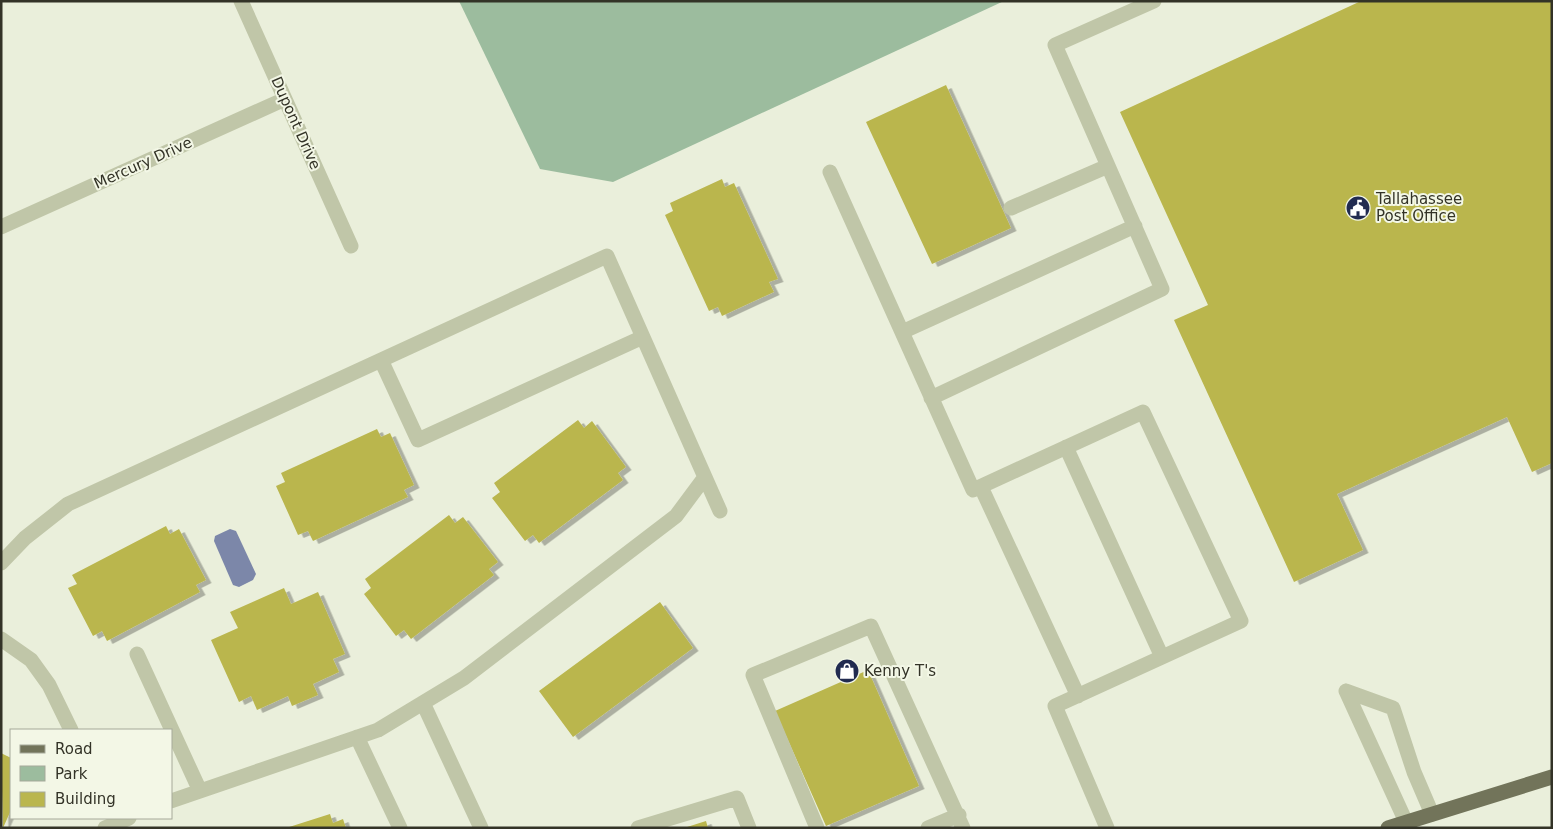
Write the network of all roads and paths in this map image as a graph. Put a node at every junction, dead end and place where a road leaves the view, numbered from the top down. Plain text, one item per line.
1 (241, 1) edge
2 (1154, 1) edge
3 (284, 98) junction
4 (1108, 166) junction
5 (830, 172) dead end
6 (1011, 208) dead end
7 (1135, 226) junction
8 (1, 227) edge
9 (350, 246) dead end
10 (902, 332) junction
11 (643, 337) junction
12 (381, 360) junction
13 (932, 398) junction
14 (1066, 448) junction
15 (705, 477) junction
16 (977, 488) junction
17 (720, 511) dead end
18 (1, 563) edge
19 (1, 640) edge
20 (137, 654) dead end
21 (1162, 657) junction
22 (1078, 696) junction
23 (423, 703) junction
24 (71, 729) edge
25 (171, 729) edge
26 (172, 730) edge
27 (357, 737) junction
28 (1552, 777) edge
29 (200, 791) junction
30 (172, 801) edge
31 (1432, 814) junction
32 (125, 819) edge
33 (961, 821) edge
34 (1406, 822) junction
35 (110, 823) edge
36 (400, 828) edge
37 (481, 828) edge
38 (638, 828) edge
39 (749, 828) edge
40 (818, 828) edge
41 (928, 828) edge
42 (1107, 828) edge
43 (1388, 828) edge

1 - 3 street, Dupont Drive
2 - 4 street
3 - 8 street, Mercury Drive
3 - 9 street, Dupont Drive
4 - 6 street
4 - 7 street
5 - 10 street
7 - 10 street
7 - 13 street
10 - 13 street
11 - 12 street
11 - 12 street
11 - 15 street
12 - 18 street
13 - 16 street
14 - 16 street
14 - 21 street
14 - 21 street
15 - 17 street
15 - 23 street
16 - 22 street
19 - 24 street
20 - 25 street
21 - 22 street
22 - 42 street
23 - 27 street
23 - 37 street
26 - 29 street
27 - 29 street
27 - 36 street
28 - 31 main road
29 - 30 street
31 - 34 main road
31 - 34 street
32 - 35 street
33 - 40 street
33 - 41 street
34 - 43 main road
38 - 39 street

